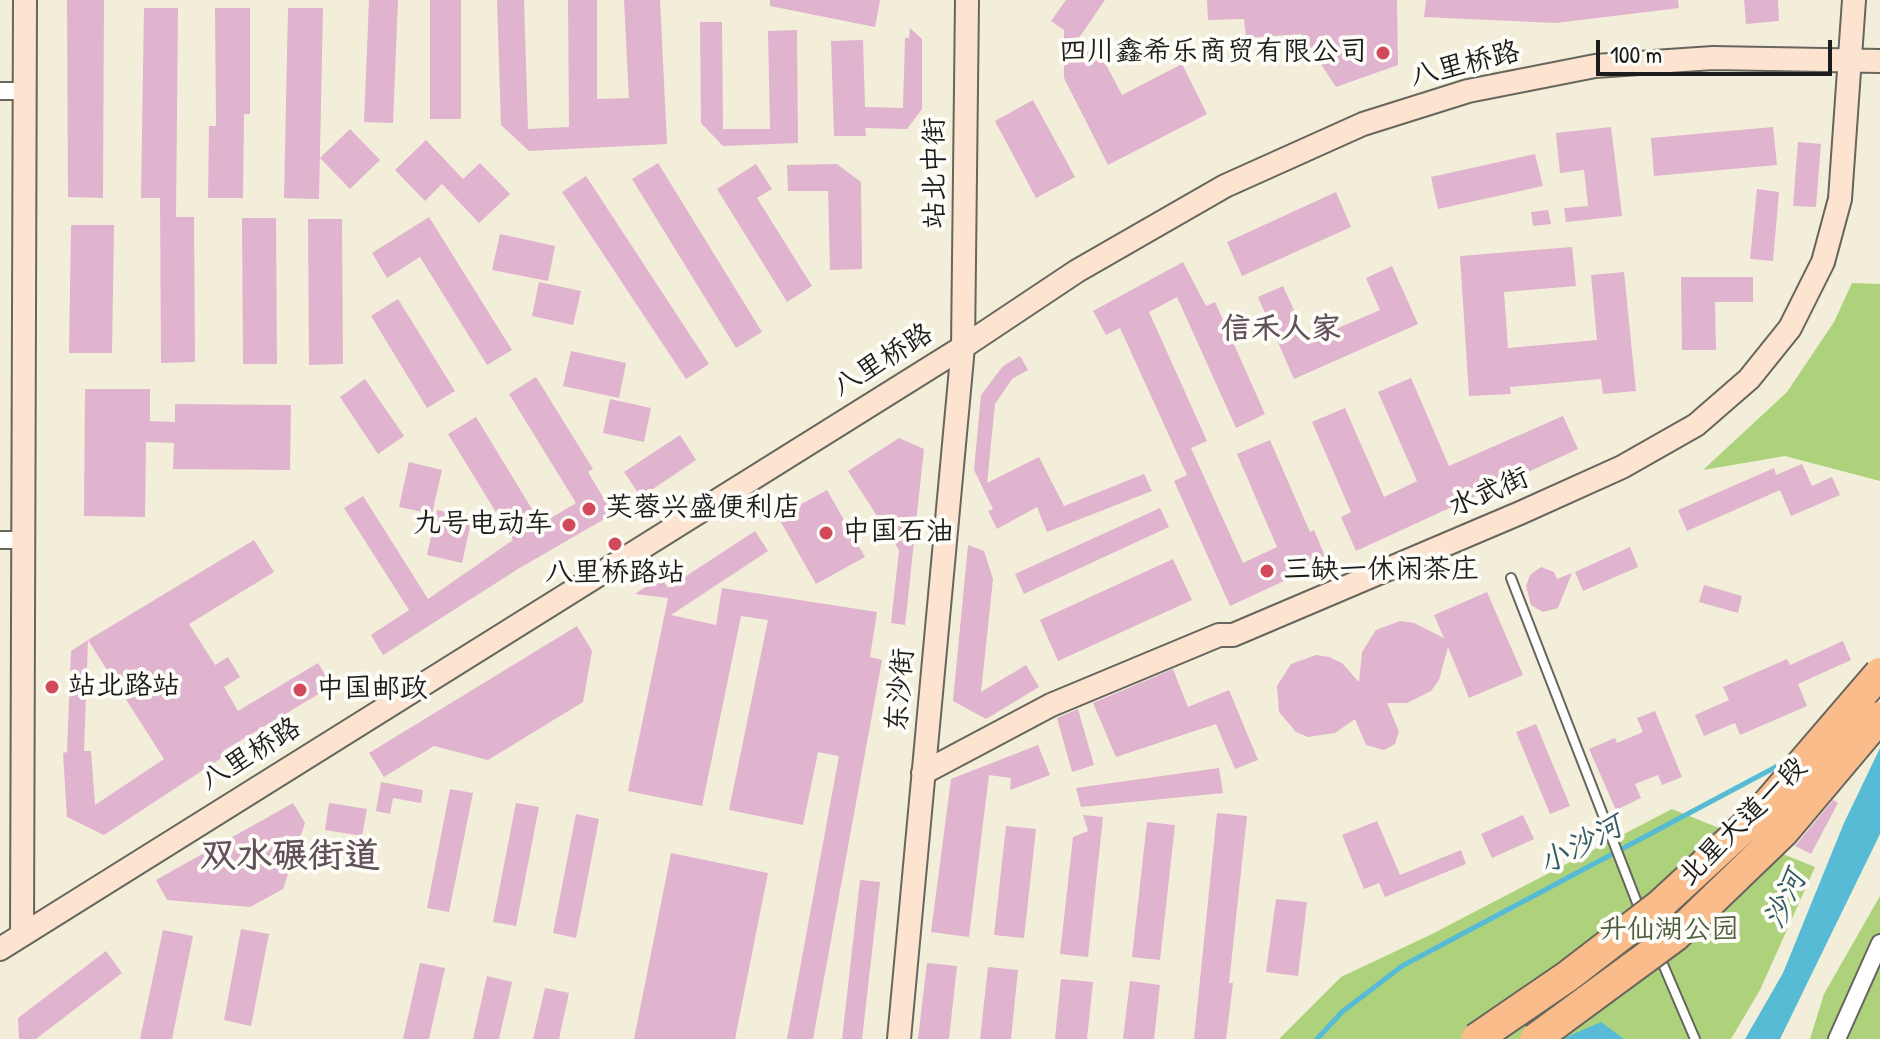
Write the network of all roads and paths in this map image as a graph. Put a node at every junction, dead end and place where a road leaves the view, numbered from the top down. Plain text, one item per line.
1 (25, 0) edge
2 (967, 0) edge
3 (1854, 0) edge
4 (1848, 60) junction
5 (1880, 61) edge
6 (0, 91) edge
7 (24, 91) junction
8 (963, 347) junction
9 (0, 540) edge
10 (23, 540) junction
11 (1511, 578) dead end
12 (1880, 673) edge
13 (1880, 717) edge
14 (923, 773) junction
15 (1647, 926) dead end
16 (22, 934) junction
17 (1653, 940) dead end
18 (1880, 943) edge
19 (0, 949) edge
20 (899, 1039) edge
21 (1476, 1039) edge
22 (1535, 1039) edge
23 (1695, 1039) edge
24 (1837, 1039) edge

1 - 7 street
2 - 8 street, 站北中街
3 - 4 street, 水武街
4 - 5 street, 八里桥路
4 - 8 street, 八里桥路
4 - 14 street, 水武街
6 - 7 street
7 - 10 street
8 - 14 street, 东沙街
8 - 16 street, 八里桥路
9 - 10 street
10 - 16 street
11 - 15 lane
12 - 21 highway, 北星大道一段, bridge
13 - 22 highway, 北星大道一段, bridge
14 - 20 street, 东沙街
16 - 19 street, 八里桥路
17 - 23 lane
18 - 24 street

